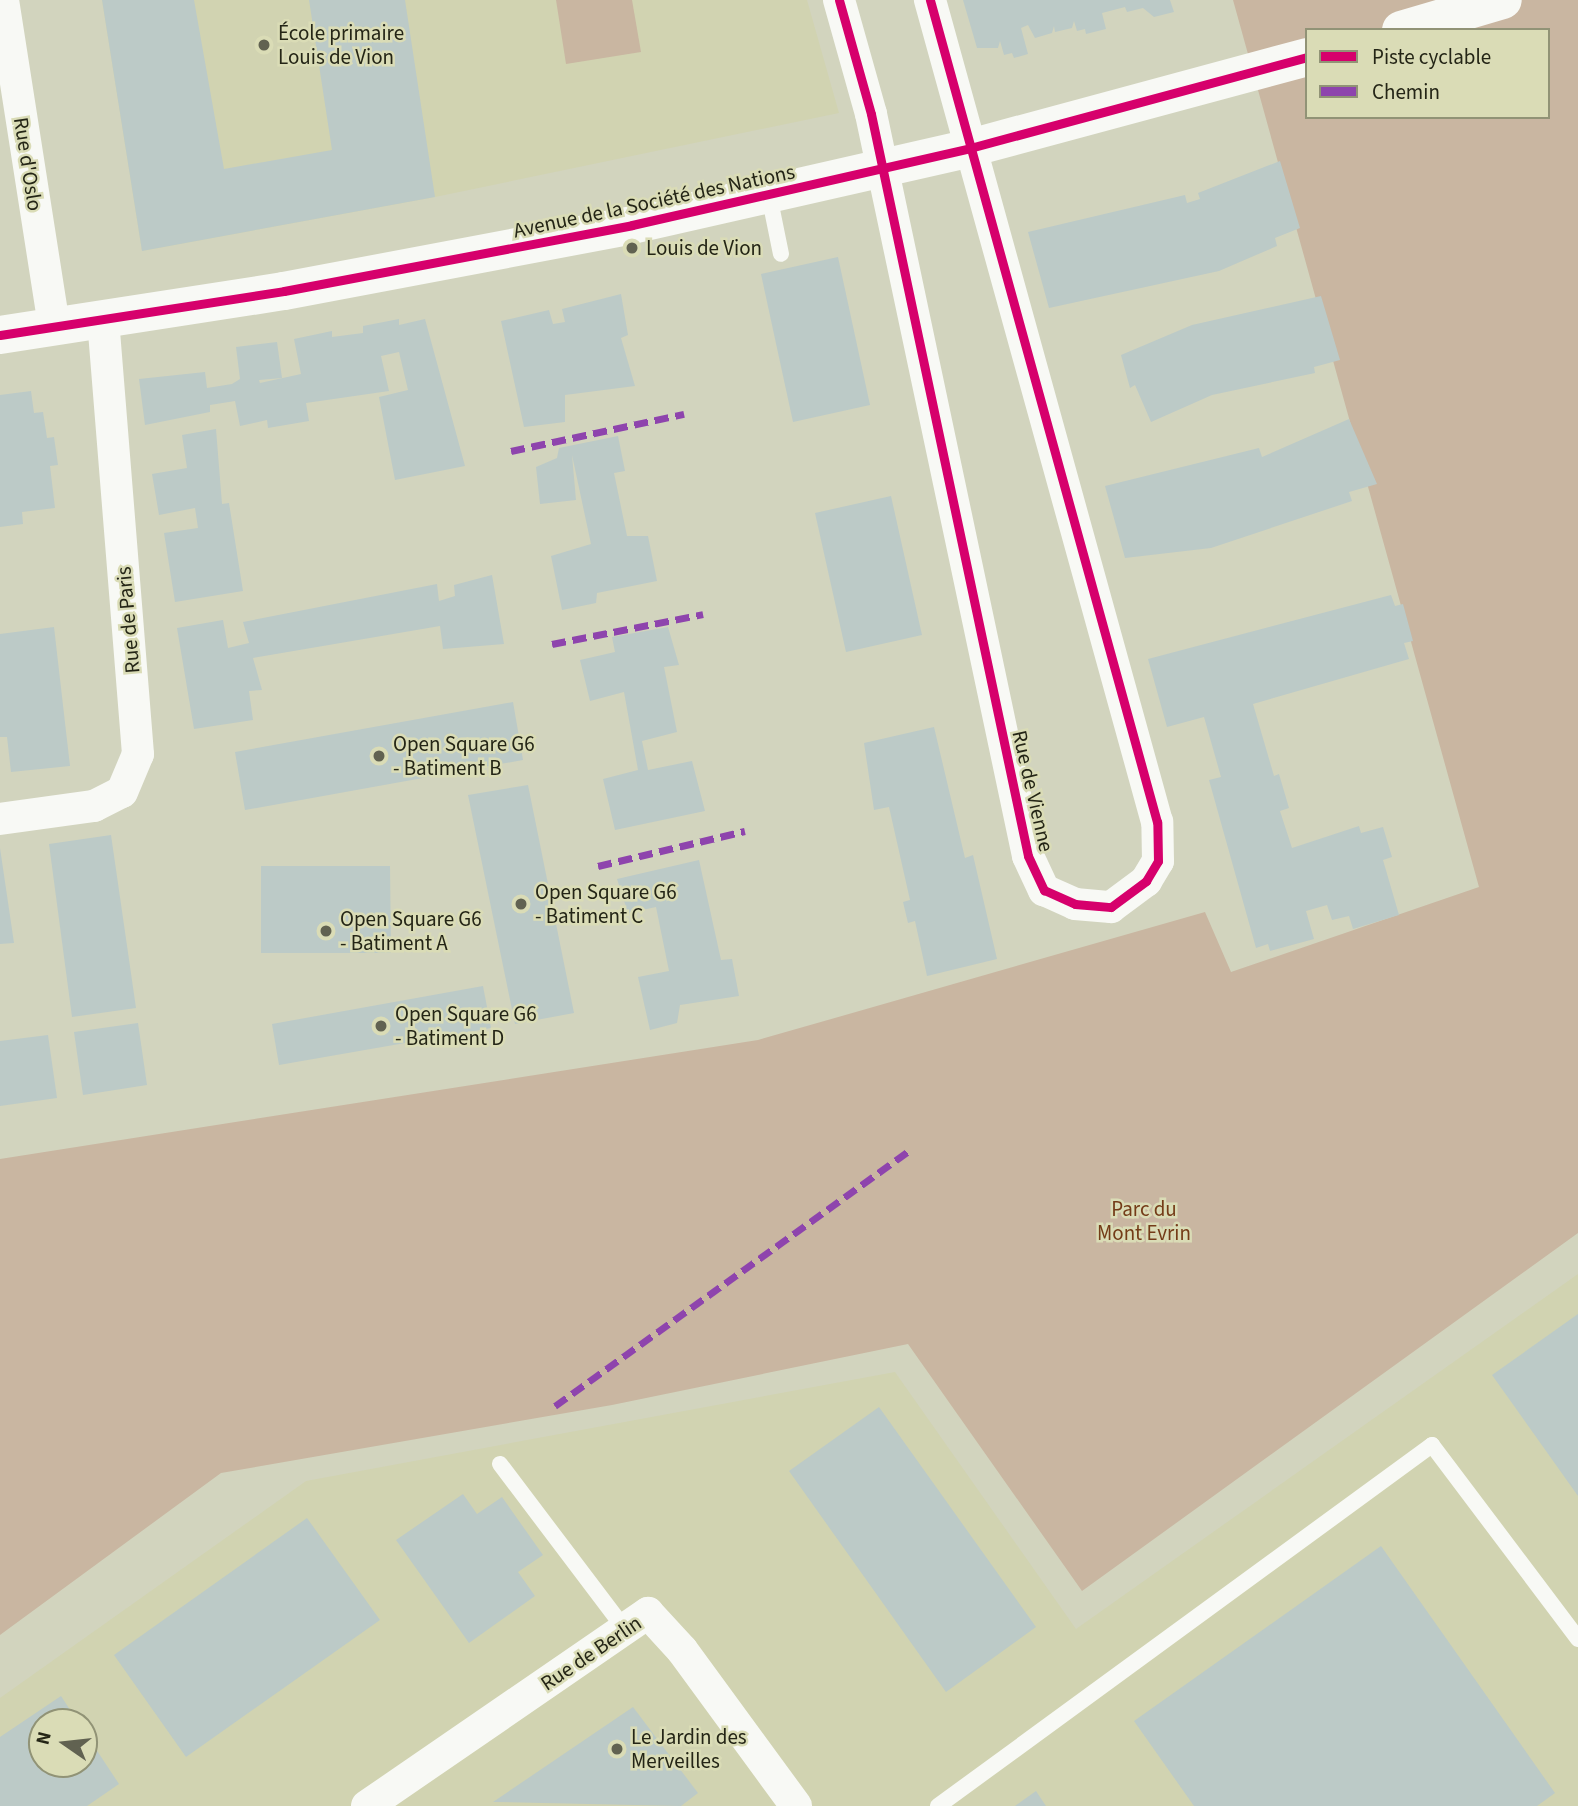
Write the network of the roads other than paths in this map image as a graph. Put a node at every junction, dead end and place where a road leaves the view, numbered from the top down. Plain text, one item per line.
1 (3, 0) edge
2 (839, 0) edge
3 (930, 0) edge
4 (1503, 0) edge
5 (1408, 28) edge
6 (1305, 58) edge
7 (970, 148) junction
8 (881, 169) junction
9 (769, 195) junction
10 (782, 254) dead end
11 (103, 319) junction
12 (54, 327) junction
13 (0, 335) edge
14 (0, 819) edge
15 (500, 1464) dead end
16 (625, 1629) junction
17 (1578, 1639) edge
18 (367, 1806) edge
19 (796, 1806) edge
20 (938, 1806) edge

1 - 12 street, Rue d'Oslo
2 - 8 street, Rue de Vienne
3 - 7 street, Rue de Vienne
4 - 5 street
6 - 7 street, Avenue de la Société des Nations
7 - 8 street, Avenue de la Société des Nations
7 - 8 street, Rue de Vienne
8 - 9 street, Avenue de la Société des Nations
9 - 10 lane
9 - 11 street, Avenue de la Société des Nations
11 - 12 street, Avenue de la Société des Nations
11 - 14 street, Rue de Paris
12 - 13 street, Avenue de la Société des Nations
15 - 16 lane
16 - 18 street, Rue de Berlin
16 - 19 street, Rue de Berlin
17 - 20 lane

